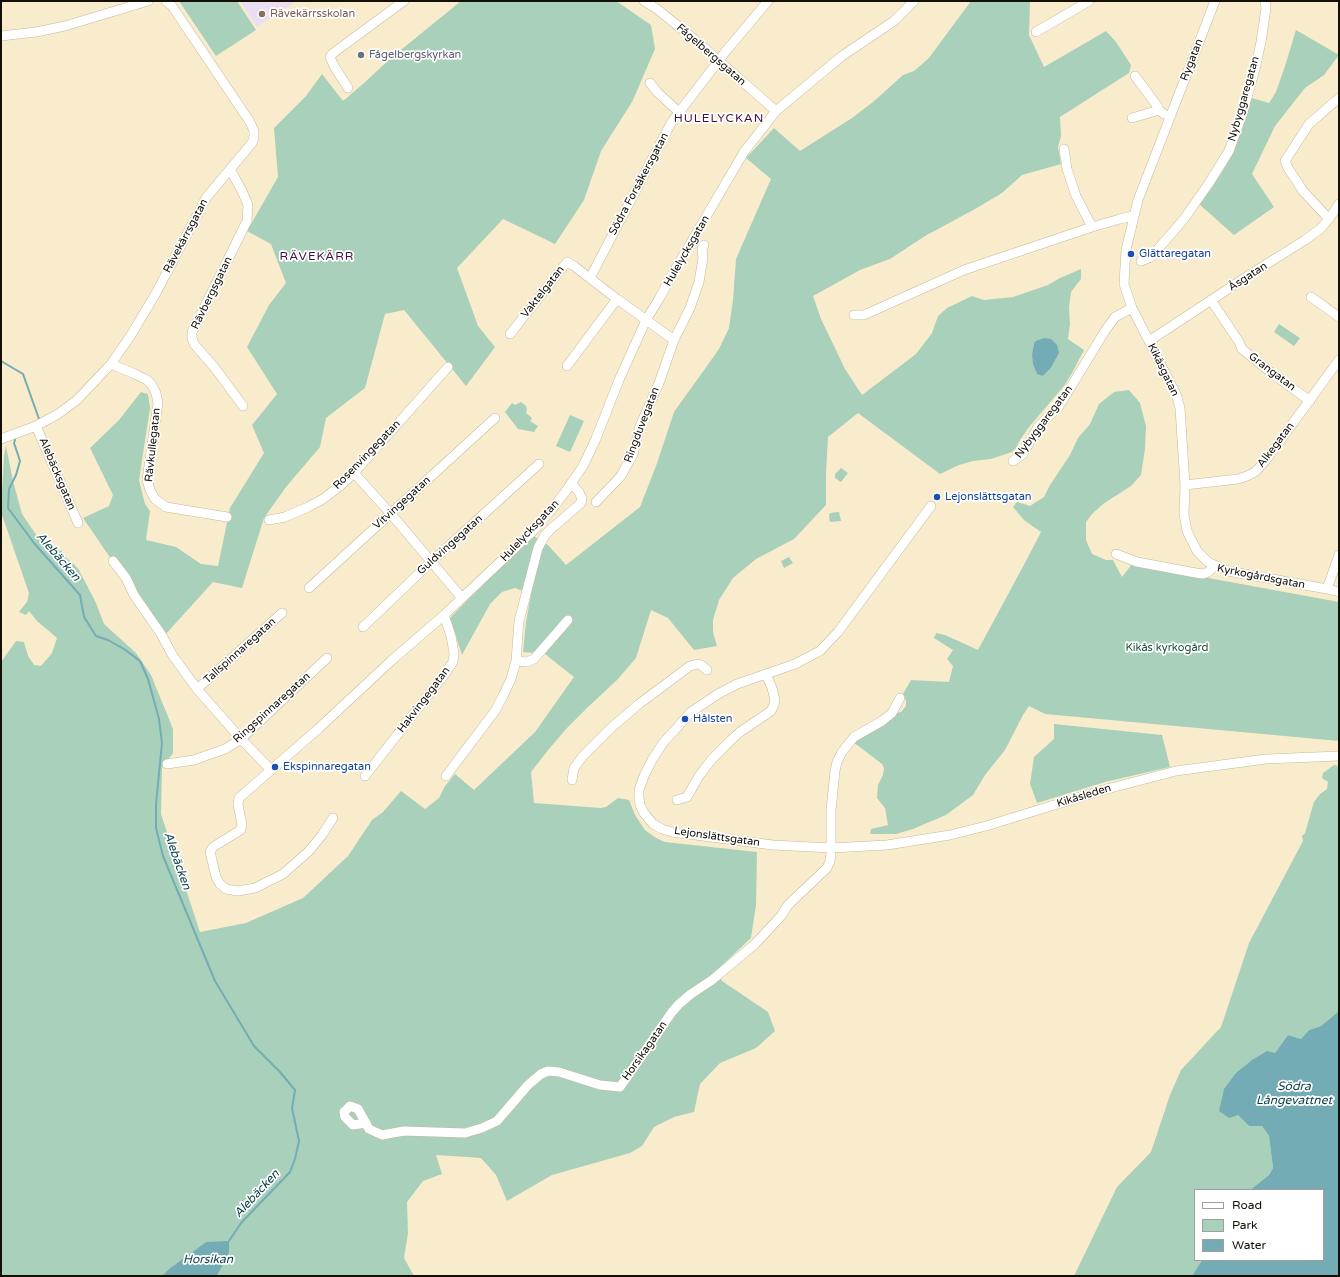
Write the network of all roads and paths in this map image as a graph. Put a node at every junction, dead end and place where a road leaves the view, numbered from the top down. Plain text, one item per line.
1 (148, 1) edge
2 (166, 1) edge
3 (404, 1) edge
4 (644, 1) edge
5 (662, 1) edge
6 (768, 1) edge
7 (914, 1) edge
8 (1089, 1) edge
9 (1215, 1) edge
10 (1265, 1) edge
11 (657, 10) junction
12 (1036, 32) dead end
13 (1, 36) edge
14 (720, 61) junction
15 (1135, 76) dead end
16 (650, 83) dead end
17 (348, 88) dead end
18 (1339, 98) edge
19 (1160, 110) junction
20 (776, 111) junction
21 (679, 112) junction
22 (1132, 118) dead end
23 (1169, 118) junction
24 (1064, 149) dead end
25 (230, 169) junction
26 (1339, 204) edge
27 (1133, 216) junction
28 (1329, 219) junction
29 (1092, 227) junction
30 (704, 245) dead end
31 (1141, 261) dead end
32 (590, 278) junction
33 (1311, 296) dead end
34 (617, 299) junction
35 (1211, 300) junction
36 (1132, 308) junction
37 (854, 315) dead end
38 (1339, 317) edge
39 (646, 320) junction
40 (510, 334) dead end
41 (674, 340) junction
42 (1149, 341) junction
43 (1339, 360) edge
44 (111, 364) junction
45 (568, 366) dead end
46 (448, 367) dead end
47 (1310, 400) junction
48 (243, 406) dead end
49 (495, 418) dead end
50 (36, 426) junction
51 (1, 439) edge
52 (1013, 461) dead end
53 (539, 464) dead end
54 (354, 473) junction
55 (571, 483) junction
56 (1185, 485) junction
57 (596, 502) dead end
58 (931, 506) dead end
59 (391, 514) junction
60 (227, 517) dead end
61 (269, 520) dead end
62 (78, 523) dead end
63 (1116, 554) dead end
64 (1339, 555) edge
65 (114, 561) dead end
66 (432, 562) junction
67 (1215, 566) junction
68 (309, 588) dead end
69 (1327, 589) junction
70 (1339, 592) edge
71 (462, 598) junction
72 (282, 613) dead end
73 (444, 615) junction
74 (568, 620) dead end
75 (363, 627) dead end
76 (327, 658) dead end
77 (516, 661) junction
78 (707, 670) dead end
79 (766, 674) junction
80 (197, 689) junction
81 (900, 698) dead end
82 (241, 739) junction
83 (1339, 756) edge
84 (167, 764) dead end
85 (271, 770) junction
86 (365, 776) dead end
87 (446, 776) dead end
88 (572, 780) dead end
89 (677, 800) dead end
90 (332, 818) dead end
91 (831, 848) junction
92 (366, 1123) dead end

1 - 13 street
2 - 25 street, Rävekärrsgatan
3 - 17 street
4 - 11 street, Fågelbergsgatan
5 - 11 street
6 - 14 street, Södra Forsåkersgatan
7 - 20 street, Hulelycksgatan
8 - 12 street
9 - 23 street, Rygatan
10 - 31 street, Nybyggaregatan
11 - 14 street, Fågelbergsgatan
14 - 20 street, Fågelbergsgatan
14 - 21 street, Södra Forsåkersgatan
15 - 19 street
16 - 21 street
18 - 28 street
19 - 22 street
19 - 23 street
20 - 39 street, Hulelycksgatan
21 - 32 street, Södra Forsåkersgatan
23 - 27 street, Rygatan
24 - 29 street
25 - 44 street, Rävekärrsgatan
25 - 48 street, Rävbergsgatan
26 - 28 street, Åsgatan
27 - 29 street
27 - 36 street, Kikåsgatan
28 - 35 street, Åsgatan
29 - 37 street
30 - 41 street, Ringduvegatan
32 - 34 street, Vaktelgatan
32 - 40 street, Vaktelgatan
33 - 38 street
34 - 39 street, Vaktelgatan
34 - 45 street
35 - 42 street, Åsgatan
35 - 47 street, Grangatan
36 - 42 street, Kikåsgatan
36 - 52 street, Nybyggaregatan
39 - 41 street, Vaktelgatan
39 - 55 street, Hulelycksgatan
41 - 57 street, Ringduvegatan
42 - 56 street, Kikåsgatan
43 - 47 street, Alkegatan
44 - 50 street, Rävekärrsgatan
44 - 60 street, Rävkullegatan
46 - 54 street, Rosenvingegatan
47 - 56 street, Alkegatan
49 - 59 street, Vitvingegatan
50 - 51 street, Rävekärrsgatan
50 - 62 street, Alebäcksgatan
53 - 66 street, Guldvingegatan
54 - 59 street
54 - 61 street, Rosenvingegatan
55 - 71 street, Hulelycksgatan
55 - 77 street
56 - 67 street, Kikåsgatan
58 - 79 street, Lejonslättsgatan
59 - 66 street
59 - 68 street, Vitvingegatan
63 - 67 street, Kyrkogårdsgatan
64 - 69 street
65 - 80 street
66 - 71 street
66 - 75 street, Guldvingegatan
67 - 69 street, Kyrkogårdsgatan
69 - 70 street, Kyrkogårdsgatan
71 - 73 street, Hulelycksgatan
72 - 80 street, Tallspinnaregatan
73 - 85 street, Hulelycksgatan
73 - 86 street, Hakvingegatan
74 - 77 street
76 - 82 street, Ringspinnaregatan
77 - 87 street
78 - 88 street
79 - 89 street
79 - 91 street, Lejonslättsgatan
80 - 82 street
81 - 91 street
82 - 84 street, Ringspinnaregatan
82 - 85 street
83 - 91 street, Kikåsleden
85 - 90 street, Hulelycksgatan
91 - 92 street, Horsikagatan

